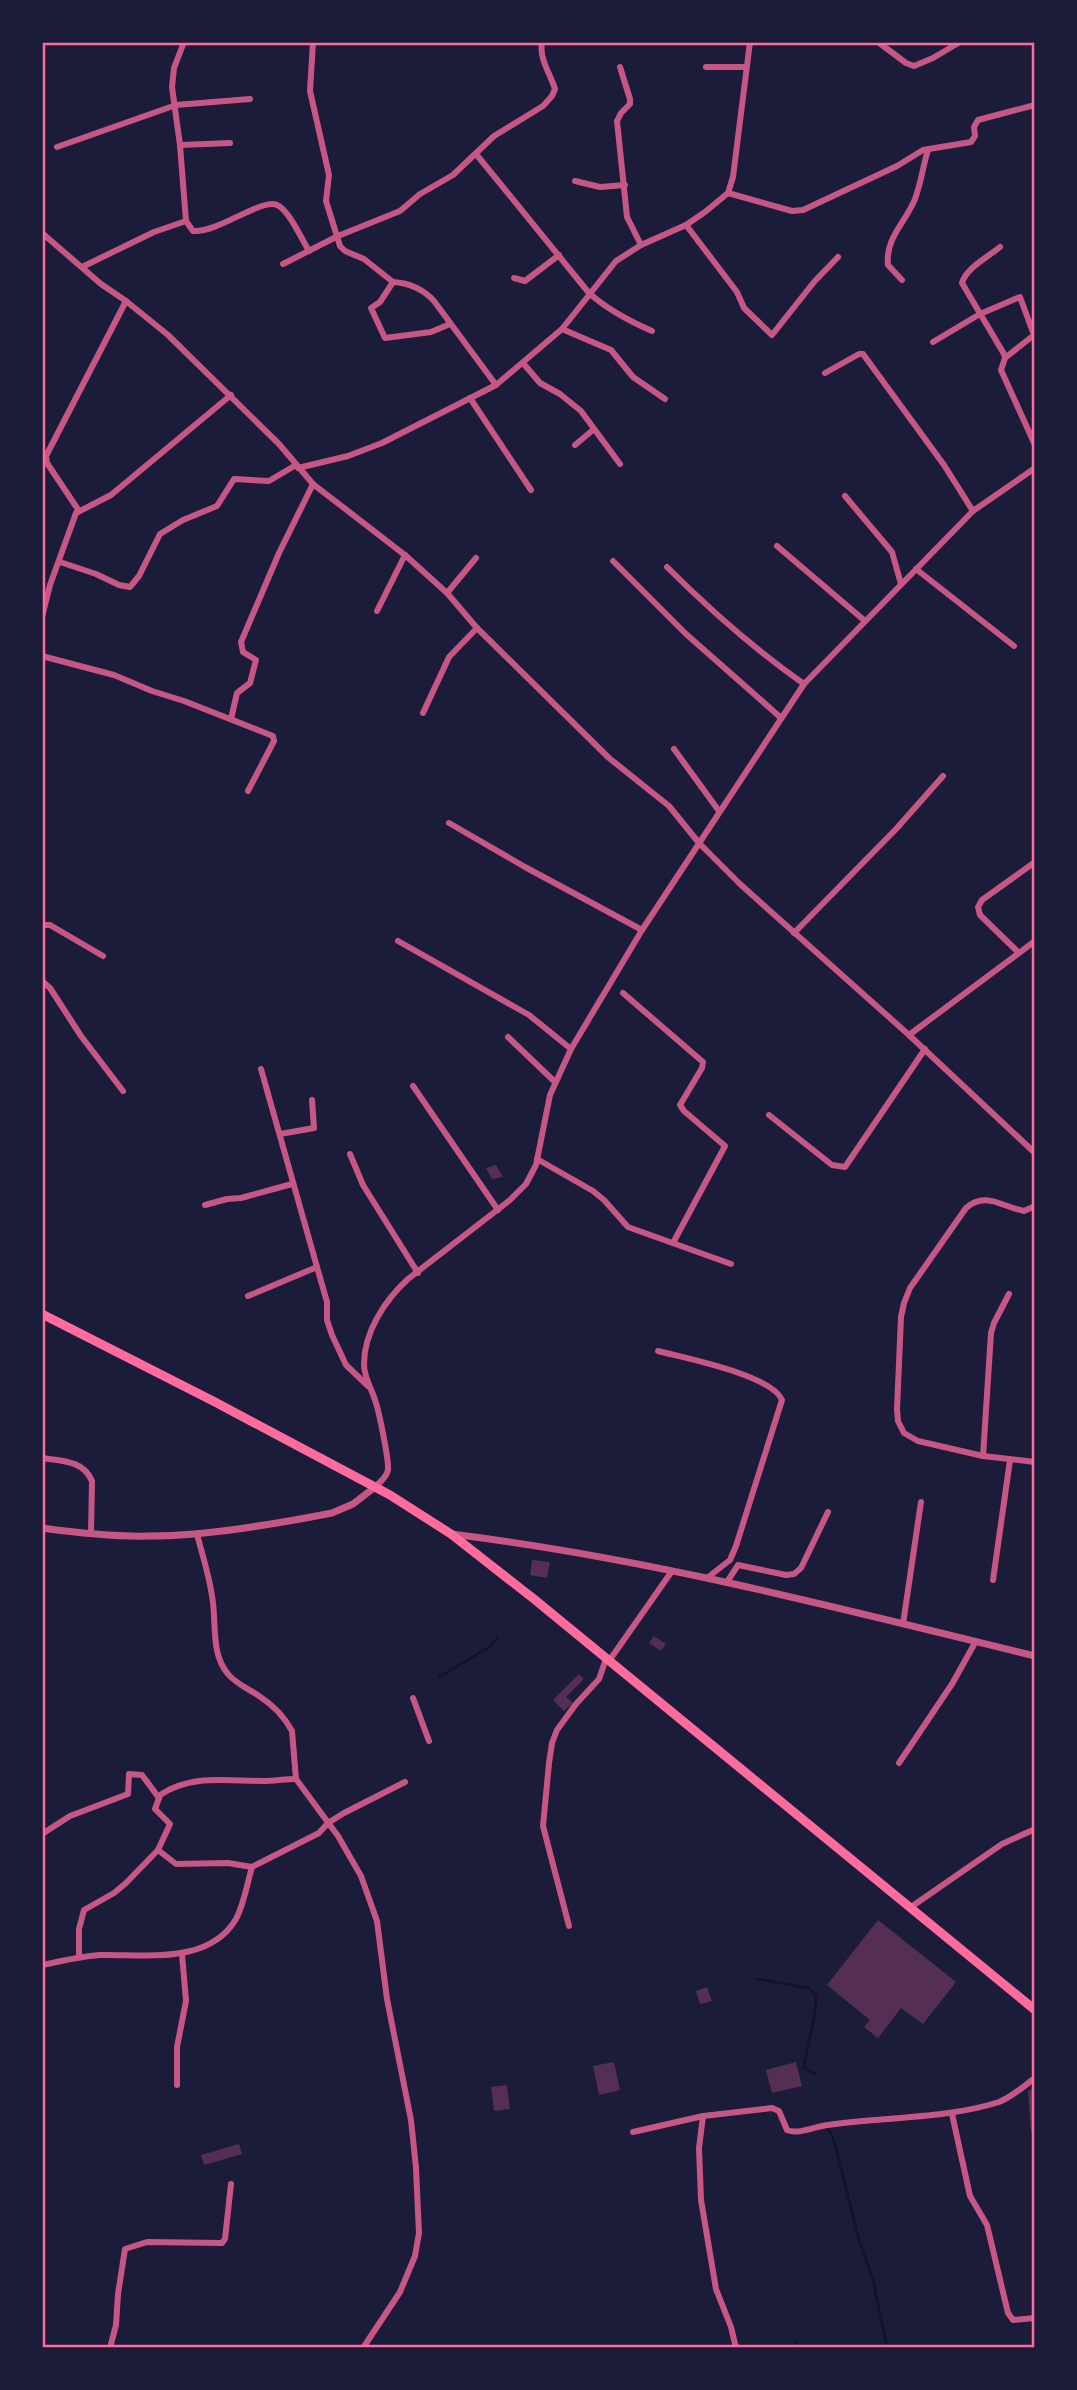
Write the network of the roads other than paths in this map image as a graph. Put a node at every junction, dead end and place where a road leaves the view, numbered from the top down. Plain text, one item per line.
1 (184, 42) edge
2 (313, 42) edge
3 (542, 42) edge
4 (750, 42) edge
5 (878, 42) edge
6 (960, 42) edge
7 (620, 67) dead end
8 (706, 67) dead end
9 (746, 67) junction
10 (250, 99) dead end
11 (1035, 105) edge
12 (176, 106) junction
13 (230, 143) dead end
14 (180, 145) junction
15 (57, 147) dead end
16 (928, 150) junction
17 (477, 154) junction
18 (575, 181) dead end
19 (625, 185) junction
20 (729, 193) junction
21 (186, 221) junction
22 (685, 225) junction
23 (42, 233) edge
24 (338, 236) junction
25 (641, 245) junction
26 (1000, 247) dead end
27 (309, 251) junction
28 (559, 255) junction
29 (838, 257) dead end
30 (283, 264) dead end
31 (82, 267) junction
32 (514, 278) dead end
33 (902, 279) dead end
34 (393, 282) junction
35 (589, 293) junction
36 (126, 301) junction
37 (980, 314) junction
38 (450, 324) junction
39 (562, 329) junction
40 (652, 331) dead end
41 (933, 342) dead end
42 (1005, 358) junction
43 (523, 363) junction
44 (825, 373) dead end
45 (496, 384) junction
46 (231, 395) junction
47 (470, 397) junction
48 (666, 399) dead end
49 (593, 429) junction
50 (575, 445) dead end
51 (1035, 445) edge
52 (620, 464) dead end
53 (297, 467) junction
54 (1035, 468) edge
55 (313, 484) junction
56 (531, 490) dead end
57 (845, 496) dead end
58 (79, 511) junction
59 (973, 511) junction
60 (777, 546) dead end
61 (405, 555) junction
62 (476, 558) dead end
63 (613, 561) dead end
64 (60, 562) junction
65 (667, 567) dead end
66 (916, 569) junction
67 (901, 583) junction
68 (447, 593) junction
69 (377, 611) dead end
70 (42, 617) edge
71 (865, 621) junction
72 (477, 628) junction
73 (1014, 646) dead end
74 (42, 656) edge
75 (804, 684) junction
76 (423, 713) dead end
77 (780, 717) junction
78 (231, 719) junction
79 (674, 749) dead end
80 (943, 776) dead end
81 (248, 791) dead end
82 (719, 811) junction
83 (449, 822) dead end
84 (699, 843) junction
85 (1035, 862) edge
86 (42, 925) edge
87 (642, 930) junction
88 (794, 933) junction
89 (1035, 941) edge
90 (398, 942) dead end
91 (1019, 953) junction
92 (103, 956) dead end
93 (42, 982) edge
94 (610, 982) junction
95 (909, 1035) junction
96 (508, 1037) dead end
97 (570, 1049) junction
98 (925, 1049) junction
99 (261, 1069) dead end
100 (555, 1082) junction
101 (414, 1086) dead end
102 (123, 1091) dead end
103 (312, 1100) dead end
104 (769, 1115) dead end
105 (281, 1134) junction
106 (1035, 1153) edge
107 (350, 1154) dead end
108 (537, 1159) junction
109 (292, 1184) junction
110 (205, 1205) dead end
111 (1035, 1206) edge
112 (498, 1210) junction
113 (673, 1243) junction
114 (731, 1265) dead end
115 (317, 1267) junction
116 (418, 1273) junction
117 (1009, 1294) dead end
118 (247, 1296) dead end
119 (42, 1314) edge
120 (658, 1351) dead end
121 (368, 1386) junction
122 (983, 1456) junction
123 (42, 1458) edge
124 (1010, 1460) junction
125 (1035, 1462) edge
126 (375, 1487) junction
127 (920, 1502) dead end
128 (828, 1512) dead end
129 (42, 1528) edge
130 (90, 1534) junction
131 (197, 1534) junction
132 (451, 1534) junction
133 (672, 1571) junction
134 (707, 1578) junction
135 (993, 1580) dead end
136 (727, 1582) junction
137 (904, 1624) junction
138 (976, 1641) junction
139 (1035, 1656) edge
140 (608, 1660) junction
141 (413, 1698) dead end
142 (429, 1741) dead end
143 (899, 1763) dead end
144 (296, 1779) junction
145 (405, 1782) dead end
146 (159, 1798) junction
147 (328, 1823) junction
148 (1035, 1829) edge
149 (42, 1835) edge
150 (158, 1850) junction
151 (252, 1867) junction
152 (911, 1907) junction
153 (569, 1926) dead end
154 (182, 1954) junction
155 (79, 1957) junction
156 (42, 1965) edge
157 (1035, 2010) edge
158 (1035, 2078) edge
159 (177, 2085) dead end
160 (952, 2114) junction
161 (702, 2116) junction
162 (633, 2132) dead end
163 (231, 2184) dead end
164 (1035, 2318) edge
165 (110, 2348) edge
166 (363, 2348) edge
167 (736, 2348) edge

1 - 12 street
2 - 24 street
3 - 17 street
4 - 9 street
5 - 6 street
7 - 19 street
8 - 9 street
9 - 20 street
10 - 12 street
11 - 16 street
12 - 14 street
12 - 15 street
13 - 14 street
14 - 21 street
16 - 20 street
16 - 33 street
17 - 24 street
17 - 28 street
18 - 19 street
19 - 25 street
20 - 22 street
21 - 27 street
21 - 31 street
22 - 25 street
22 - 29 street
23 - 31 street
24 - 27 street
24 - 34 street
25 - 35 street
26 - 37 street
27 - 30 street
28 - 32 street
28 - 35 street
31 - 36 street
34 - 38 street
34 - 38 street
35 - 39 street
35 - 40 street
36 - 46 street
36 - 58 street
37 - 41 street
37 - 42 street
37 - 42 street
38 - 45 street
39 - 43 street
39 - 48 street
42 - 51 street
43 - 45 street
43 - 49 street
44 - 59 street
45 - 47 street
46 - 53 street
46 - 58 street
47 - 53 street
47 - 56 street
49 - 50 street
49 - 52 street
53 - 55 street
53 - 64 street
54 - 59 street
55 - 61 street
55 - 78 street
57 - 67 street
58 - 64 street
59 - 66 street
60 - 71 street
61 - 68 street
61 - 69 street
62 - 68 street
63 - 77 street
64 - 70 street
65 - 75 street
66 - 67 street
66 - 73 street
67 - 71 street
68 - 72 street
71 - 75 street
72 - 76 street
72 - 84 street
74 - 78 street
75 - 77 street
77 - 82 street
78 - 81 street
79 - 82 street
80 - 88 street
82 - 84 street
83 - 87 street
84 - 87 street
84 - 88 street
85 - 91 street
86 - 92 street
87 - 94 street
88 - 95 street
89 - 91 street
90 - 97 street
91 - 95 street
93 - 102 street
94 - 97 street
94 - 113 street
95 - 98 street
96 - 100 street
97 - 100 street
98 - 104 street
98 - 106 street
99 - 105 street
100 - 108 street
101 - 112 street
103 - 105 street
105 - 109 street
107 - 116 street
108 - 112 street
108 - 113 street
109 - 110 street
109 - 115 street
111 - 122 street
112 - 116 street
113 - 114 street
115 - 118 street
115 - 121 street
116 - 121 street
117 - 122 street
119 - 126 main road
120 - 134 street
121 - 126 street
122 - 124 street
123 - 130 street
124 - 125 street
124 - 135 street
126 - 131 street
126 - 132 main road
127 - 137 street
128 - 136 street
129 - 130 street
130 - 131 street
131 - 144 street
132 - 133 street
132 - 140 main road
133 - 134 street
133 - 140 street
134 - 136 street
136 - 137 street
137 - 138 street
138 - 139 street
138 - 143 street
140 - 152 main road
140 - 153 street
141 - 142 street
144 - 146 street
144 - 147 street
145 - 147 street
146 - 149 street
146 - 150 street
147 - 151 street
147 - 166 street
148 - 152 street
150 - 151 street
150 - 155 street
151 - 154 street
152 - 157 main road
154 - 155 street
154 - 159 street
155 - 156 street
158 - 160 street
160 - 161 street
160 - 164 street
161 - 162 street
161 - 167 street
163 - 165 street

